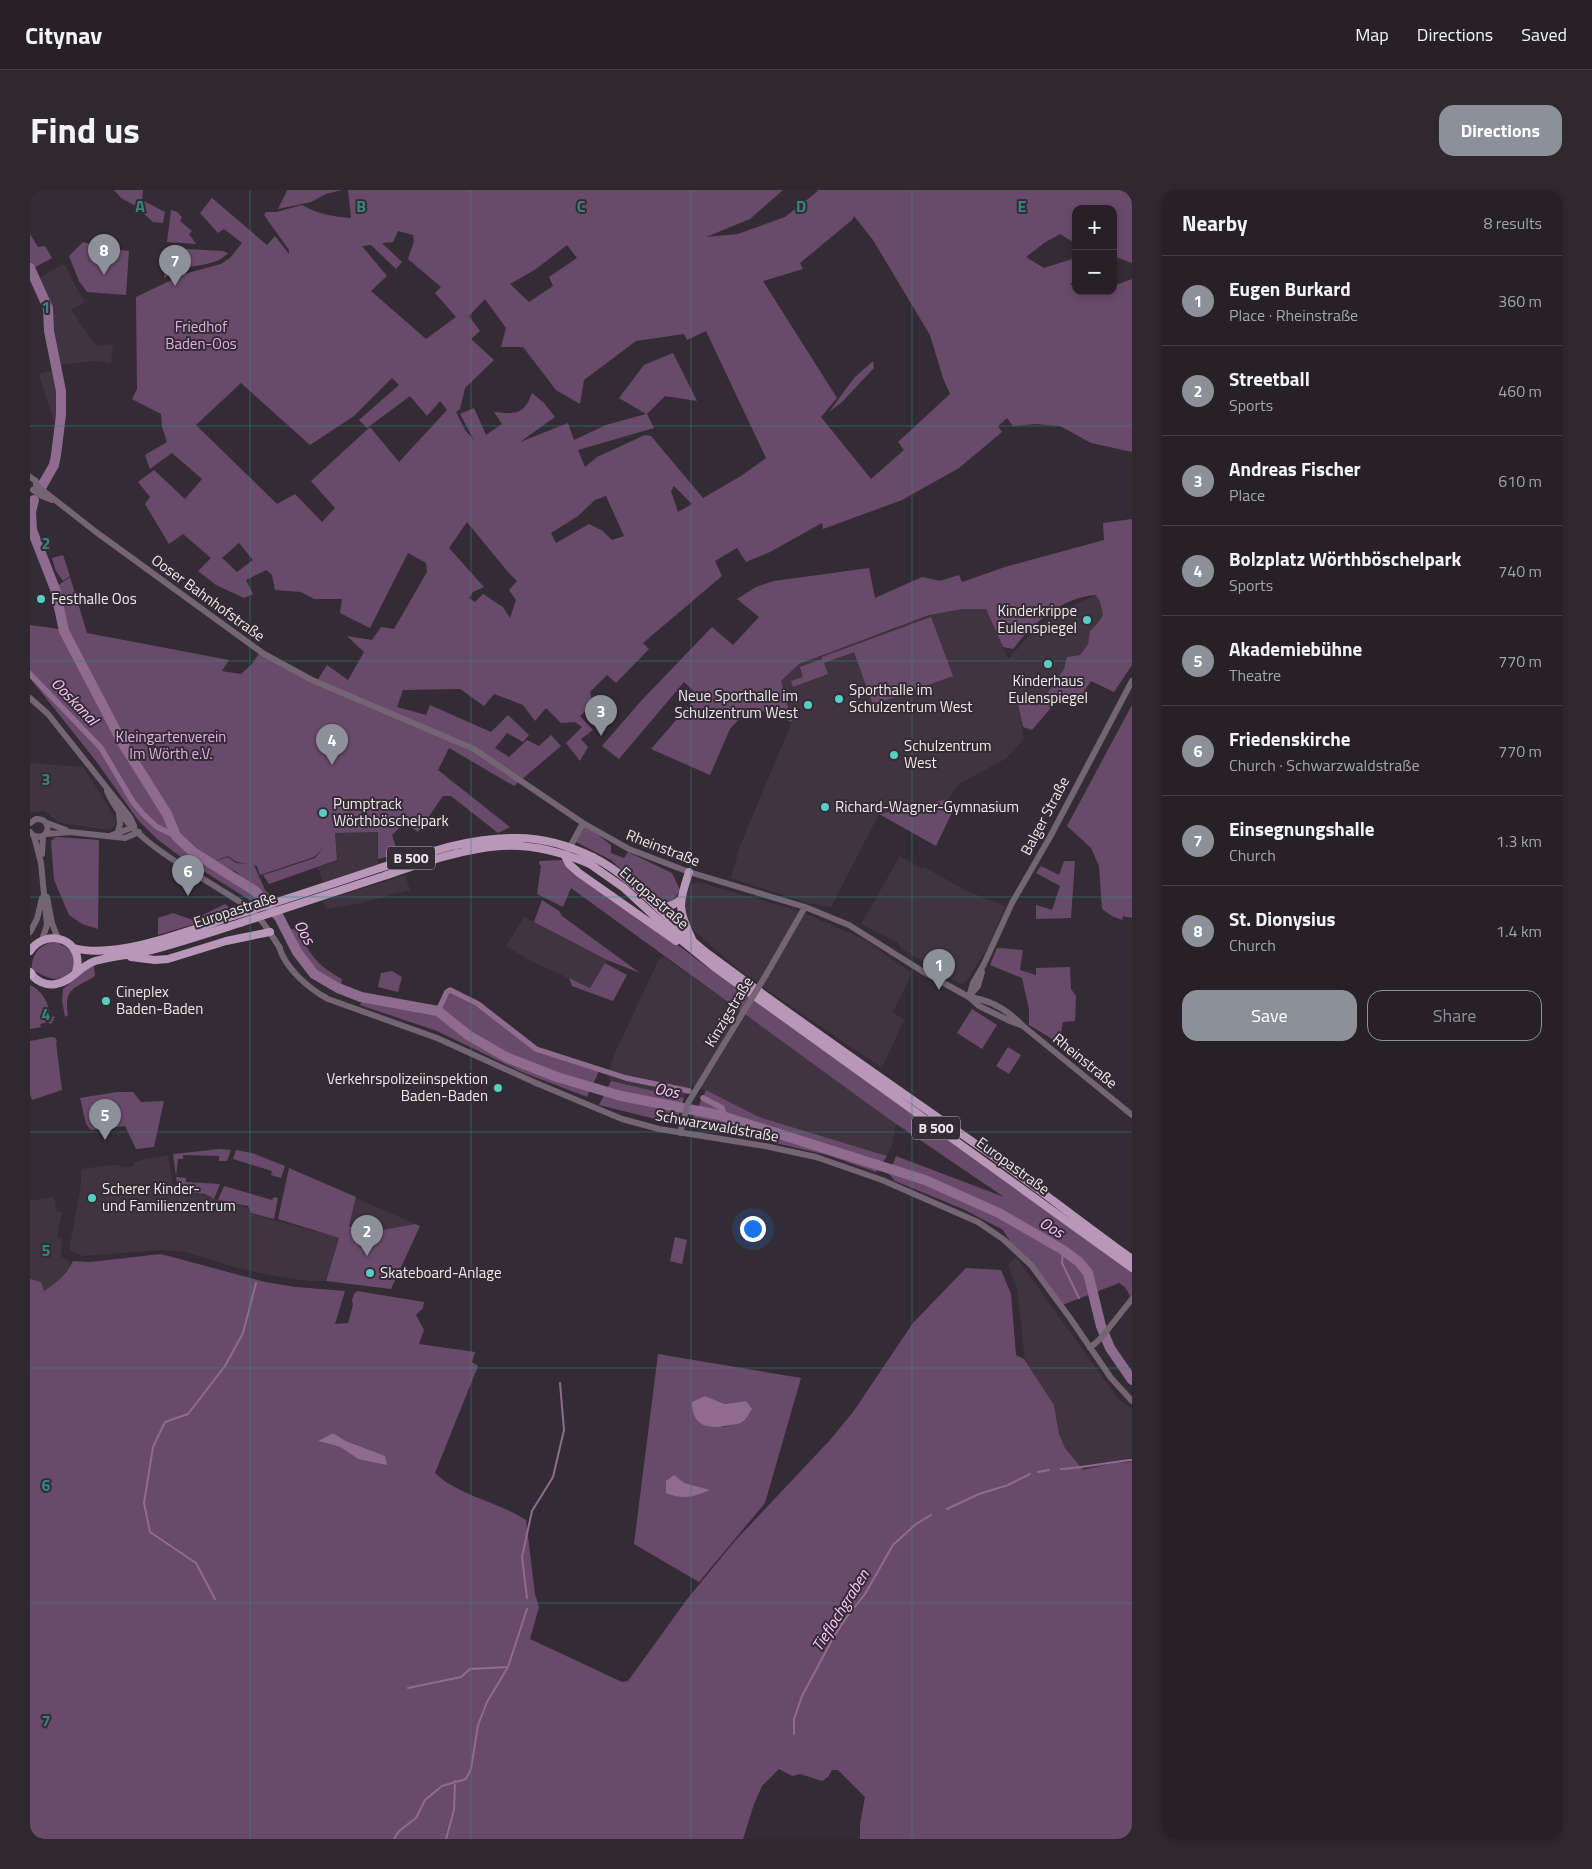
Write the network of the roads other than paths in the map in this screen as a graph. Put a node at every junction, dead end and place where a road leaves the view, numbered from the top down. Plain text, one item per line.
1 (30, 477) edge
2 (33, 489) edge
3 (1132, 681) edge
4 (30, 698) edge
5 (360, 699) joint
6 (107, 790) junction
7 (118, 812) junction
8 (583, 822) junction
9 (47, 823) junction
10 (30, 824) edge
11 (137, 830) junction
12 (70, 832) junction
13 (32, 834) edge
14 (45, 835) junction
15 (117, 835) junction
16 (108, 836) junction
17 (565, 856) joint
18 (591, 860) junction
19 (688, 872) junction
20 (43, 890) junction
21 (680, 900) junction
22 (653, 902) junction
23 (805, 907) junction
24 (30, 932) edge
25 (270, 932) junction
26 (58, 939) junction
27 (42, 940) junction
28 (694, 942) junction
29 (74, 948) junction
30 (30, 951) edge
31 (122, 956) junction
32 (714, 967) junction
33 (76, 972) junction
34 (30, 974) edge
35 (969, 997) junction
36 (1132, 1115) edge
37 (680, 1133) junction
38 (1130, 1264) edge
39 (1132, 1273) edge
40 (1132, 1299) edge
41 (1090, 1348) junction
42 (1132, 1401) edge

1 - 2 street, Ooser Bahnhofstraße
2 - 5 street, Ooser Bahnhofstraße
3 - 35 street, Balger Straße
4 - 6 street, Schwarzwaldstraße
5 - 8 street, Rheinstraße
6 - 7 street, Schwarzwaldstraße
6 - 11 street, Schwarzwaldstraße
7 - 11 street, Schwarzwaldstraße
7 - 15 street
8 - 17 street
8 - 19 street, Rheinstraße
9 - 10 street
9 - 12 street
9 - 14 street
11 - 15 street
11 - 16 street
11 - 25 street, Schwarzwaldstraße
12 - 14 street
12 - 16 street
13 - 14 street
13 - 20 street
14 - 26 street
15 - 16 street
17 - 32 main road
18 - 22 main road, Europastraße / B 500
18 - 29 main road, Europastraße / B 500, bridge
18 - 31 main road, Europastraße / B 500, bridge
18 - 32 main road, Europastraße / B 500
19 - 21 main road
19 - 23 street, Rheinstraße
20 - 24 street
20 - 27 street
21 - 22 main road
21 - 28 main road
22 - 28 main road, Europastraße / B 500
23 - 35 street, Rheinstraße
23 - 37 street, Kinzigstraße, bridge
25 - 31 main road
25 - 37 street, Schwarzwaldstraße
26 - 27 main road
26 - 29 main road, B 500
27 - 30 main road
28 - 38 main road, Europastraße / B 500
29 - 33 main road
31 - 33 main road, Europastraße / B 500
32 - 38 main road, Europastraße / B 500
33 - 34 main road, B 500
35 - 36 street, Rheinstraße
37 - 41 street, Schwarzwaldstraße
38 - 39 street
40 - 41 street
41 - 42 street, Schwarzwaldstraße

